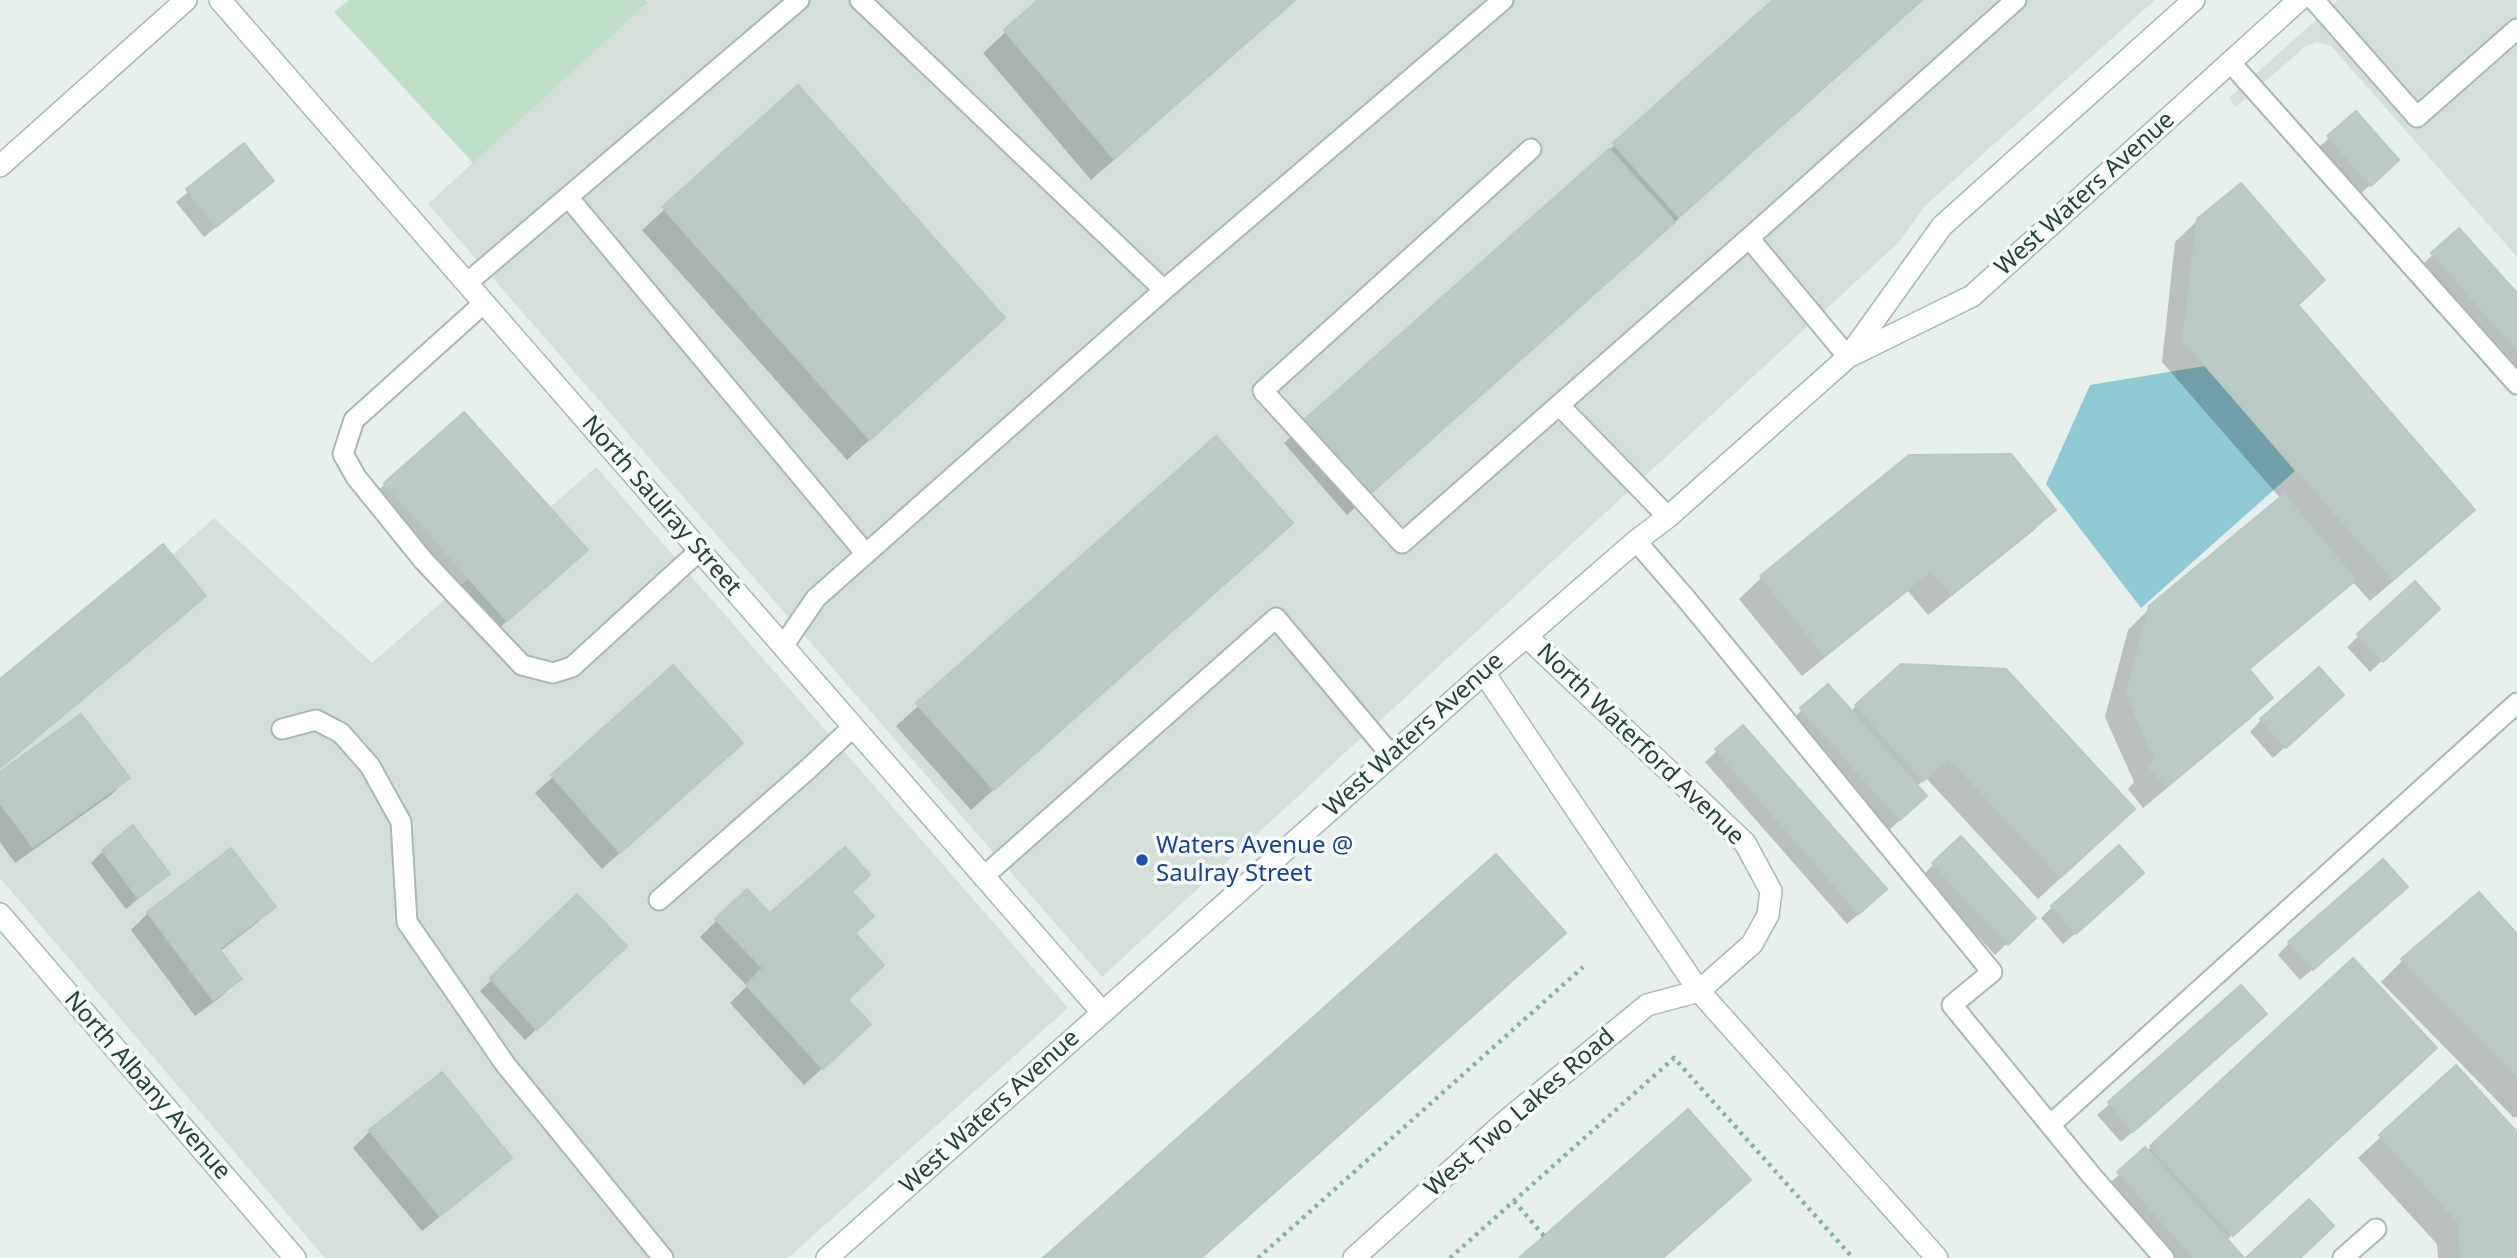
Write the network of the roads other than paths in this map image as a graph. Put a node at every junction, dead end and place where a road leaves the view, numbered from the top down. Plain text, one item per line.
1 (186, 0) edge
2 (220, 0) edge
3 (799, 0) edge
4 (860, 0) edge
5 (1503, 0) edge
6 (2017, 0) edge
7 (2194, 0) edge
8 (2300, 0) edge
9 (2314, 0) edge
10 (2517, 29) edge
11 (2230, 62) junction
12 (1531, 149) dead end
13 (0, 166) edge
14 (568, 197) junction
15 (1749, 238) junction
16 (467, 283) junction
17 (1164, 290) junction
18 (484, 303) junction
19 (1848, 356) junction
20 (2517, 384) edge
21 (1559, 405) junction
22 (1668, 517) junction
23 (1636, 541) junction
24 (699, 551) junction
25 (866, 554) junction
26 (1526, 636) junction
27 (783, 646) junction
28 (1484, 673) junction
29 (2517, 703) edge
30 (853, 727) junction
31 (282, 729) dead end
32 (1391, 755) junction
33 (984, 877) junction
34 (659, 900) dead end
35 (0, 914) edge
36 (1699, 991) junction
37 (1102, 1012) junction
38 (2050, 1125) junction
39 (2376, 1228) dead end
40 (295, 1258) edge
41 (663, 1258) edge
42 (827, 1258) edge
43 (1354, 1258) edge
44 (1937, 1258) edge
45 (2164, 1258) edge
46 (2343, 1258) edge

1 - 13 street
2 - 16 street, North Saulray Street
3 - 14 lane
4 - 17 lane
5 - 17 lane
6 - 15 lane
7 - 19 street, West Waters Avenue
8 - 11 street, West Waters Avenue
9 - 10 lane
11 - 19 street, West Waters Avenue
11 - 20 lane
12 - 21 lane
14 - 16 lane
14 - 25 lane
15 - 19 lane
15 - 21 lane
16 - 18 street, North Saulray Street
17 - 25 lane
18 - 24 street, North Saulray Street
18 - 24 lane
19 - 22 street, West Waters Avenue
21 - 22 lane
22 - 23 street, West Waters Avenue
23 - 26 street, West Waters Avenue
23 - 38 lane
24 - 27 street, North Saulray Street
25 - 27 lane
26 - 28 street, West Waters Avenue
26 - 36 street, North Waterford Avenue
27 - 30 street, North Saulray Street
28 - 32 street, West Waters Avenue
28 - 36 street
29 - 38 lane
30 - 33 street, North Saulray Street
30 - 34 lane
31 - 41 lane
32 - 33 lane
32 - 37 street, West Waters Avenue
33 - 37 street, North Saulray Street
35 - 40 street, North Albany Avenue
36 - 43 street, West Two Lakes Road
36 - 44 street
37 - 42 street, West Waters Avenue
38 - 45 lane
39 - 46 lane

